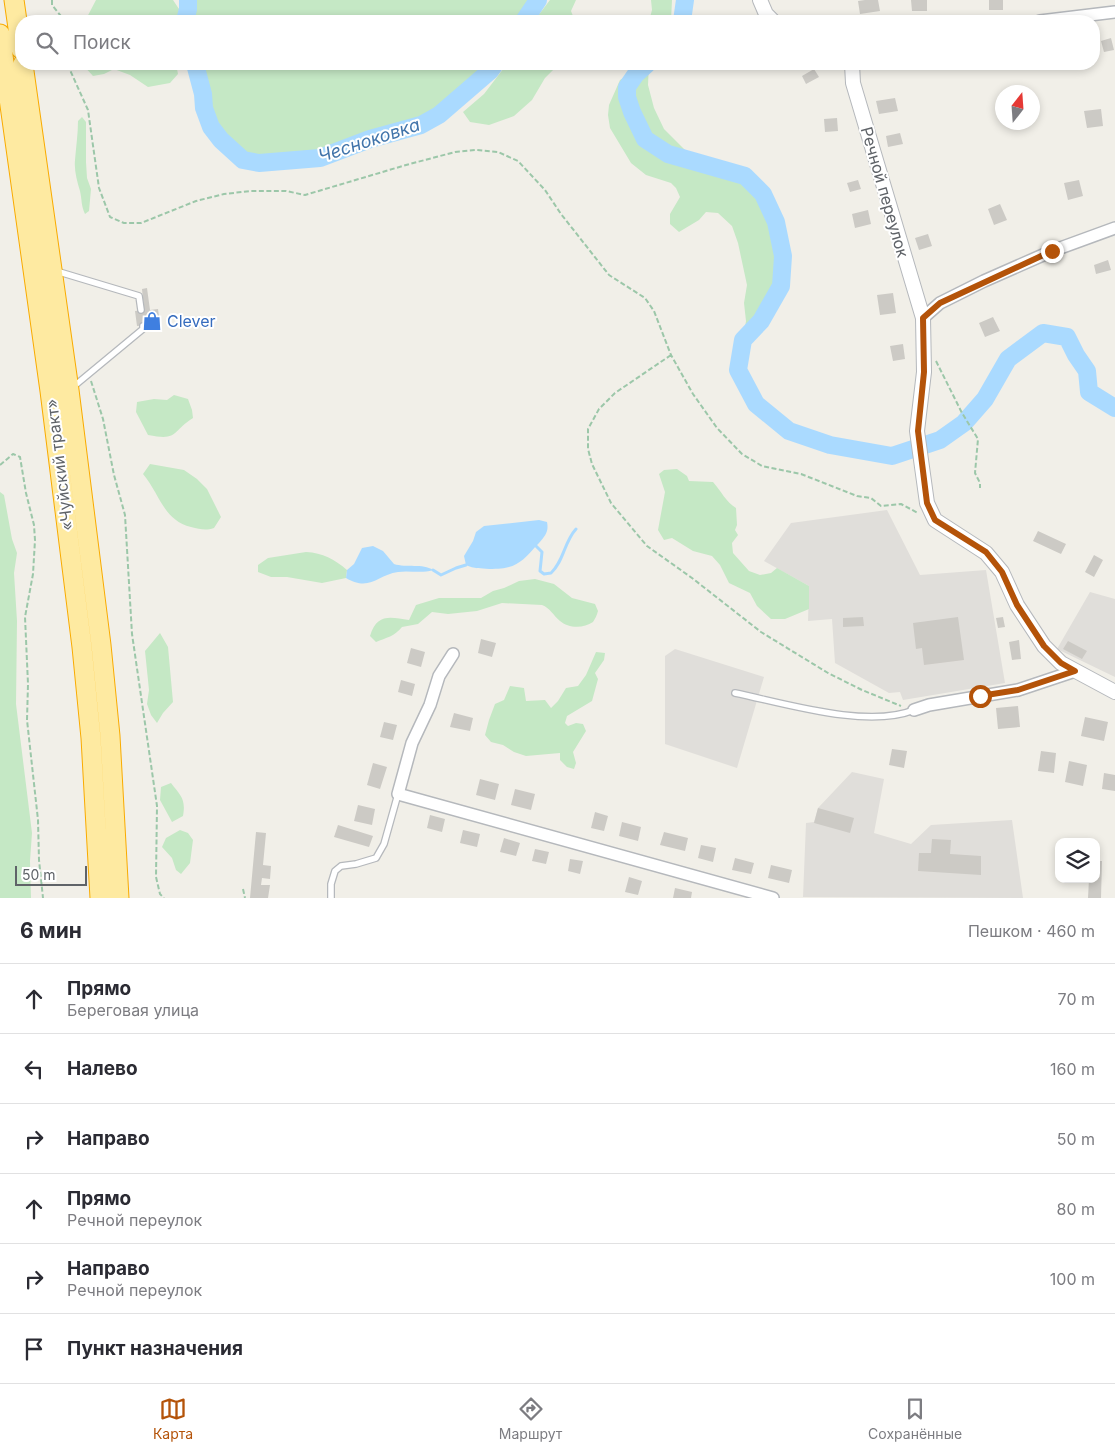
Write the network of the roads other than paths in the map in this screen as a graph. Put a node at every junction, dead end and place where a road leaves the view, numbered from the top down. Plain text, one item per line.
1 (14, 0) edge
2 (760, 0) edge
3 (1115, 12) edge
4 (16, 15) edge
5 (767, 15) edge
6 (1090, 15) edge
7 (0, 34) edge
8 (24, 70) edge
9 (852, 70) edge
10 (1115, 228) edge
11 (53, 270) junction
12 (141, 310) dead end
13 (923, 318) junction
14 (143, 326) dead end
15 (69, 390) junction
16 (453, 654) dead end
17 (1075, 671) junction
18 (1115, 692) edge
19 (735, 693) dead end
20 (914, 710) joint
21 (398, 794) junction
22 (100, 898) edge
23 (119, 898) edge
24 (331, 898) edge
25 (773, 898) edge

1 - 4 highway
2 - 5 street
3 - 6 street
7 - 22 highway, «Чуйский тракт»
8 - 11 highway, «Чуйский тракт»
9 - 13 street, Речной переулок
10 - 13 street
11 - 12 lane
11 - 15 highway, «Чуйский тракт»
13 - 17 street, Речной переулок
14 - 15 lane
15 - 23 highway, «Чуйский тракт»
16 - 21 street
17 - 18 street
17 - 20 street
19 - 20 lane
21 - 24 lane
21 - 25 street

